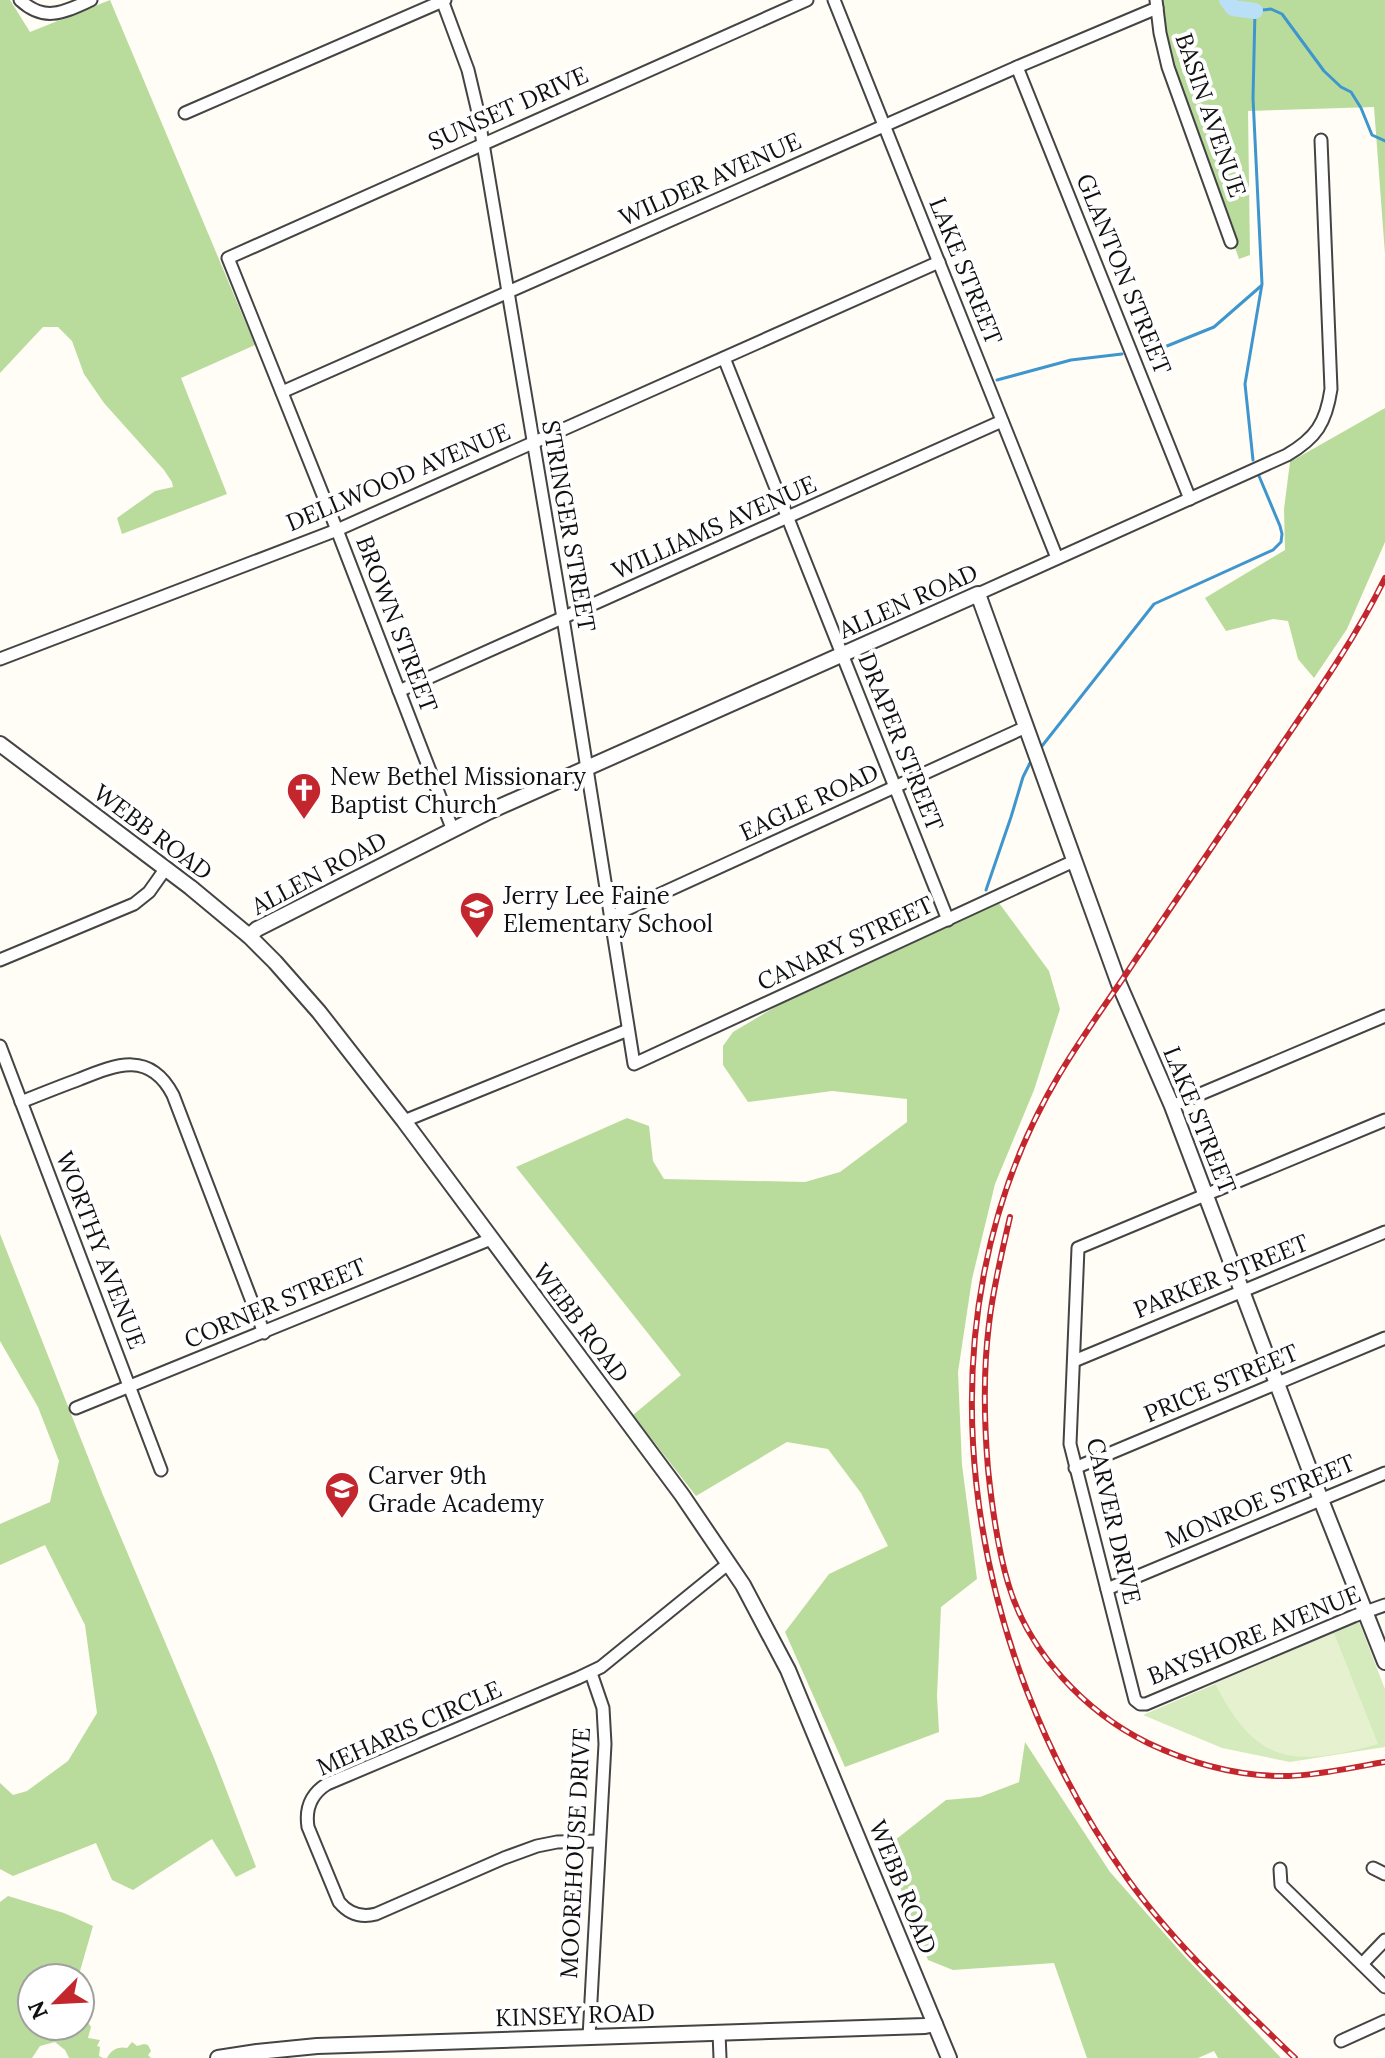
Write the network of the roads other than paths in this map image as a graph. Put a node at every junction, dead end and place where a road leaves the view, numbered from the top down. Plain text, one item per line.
1 (20, 0) edge
2 (91, 0) edge
3 (443, 0) edge
4 (807, 0) edge
5 (834, 0) edge
6 (1157, 4) edge
7 (1017, 67) junction
8 (185, 113) dead end
9 (884, 126) junction
10 (1321, 140) dead end
11 (483, 144) junction
12 (1231, 242) dead end
13 (228, 258) joint
14 (939, 262) junction
15 (509, 292) junction
16 (724, 358) junction
17 (282, 392) junction
18 (1002, 421) junction
19 (533, 443) junction
20 (1190, 499) junction
21 (788, 518) junction
22 (337, 530) junction
23 (1057, 558) junction
24 (978, 594) junction
25 (563, 618) junction
26 (842, 654) junction
27 (0, 659) edge
28 (399, 691) junction
29 (1026, 727) junction
30 (0, 744) edge
31 (586, 769) junction
32 (894, 787) junction
33 (452, 828) junction
34 (1074, 861) junction
35 (166, 868) junction
36 (610, 917) junction
37 (948, 920) junction
38 (249, 936) junction
39 (0, 960) edge
40 (1385, 1016) edge
41 (628, 1030) junction
42 (0, 1046) edge
43 (634, 1064) joint
44 (21, 1102) junction
45 (1172, 1106) junction
46 (1385, 1120) edge
47 (404, 1121) junction
48 (1206, 1194) junction
49 (1385, 1232) edge
50 (491, 1239) junction
51 (1243, 1292) junction
52 (264, 1333) junction
53 (1385, 1338) edge
54 (1074, 1361) junction
55 (1277, 1383) junction
56 (130, 1387) junction
57 (76, 1408) dead end
58 (1075, 1468) junction
59 (161, 1470) dead end
60 (1385, 1473) edge
61 (1321, 1500) junction
62 (729, 1563) junction
63 (1107, 1589) junction
64 (1385, 1605) edge
65 (1365, 1612) junction
66 (1385, 1662) edge
67 (591, 1673) junction
68 (1140, 1704) joint
69 (599, 1841) junction
70 (1373, 1868) dead end
71 (1280, 1869) dead end
72 (1385, 1874) edge
73 (1385, 1940) edge
74 (1362, 1964) junction
75 (1385, 1987) edge
76 (1385, 2021) edge
77 (935, 2024) junction
78 (719, 2032) junction
79 (589, 2037) junction
80 (1341, 2041) dead end
81 (242, 2056) edge
82 (218, 2058) edge
83 (720, 2058) edge
84 (949, 2058) edge

1 - 2 street
3 - 8 street
3 - 11 street, STRINGER STREET
4 - 11 street, SUNSET DRIVE
5 - 9 street, LAKE STREET
6 - 7 street, WILDER AVENUE
6 - 12 street, BASIN AVENUE
7 - 9 street, WILDER AVENUE
7 - 20 street, GLANTON STREET
9 - 14 street, LAKE STREET
9 - 15 street, WILDER AVENUE
10 - 20 street, ALLEN ROAD
11 - 13 street, SUNSET DRIVE
11 - 15 street, STRINGER STREET
13 - 17 street, BROWN STREET
14 - 16 street, DELLWOOD AVENUE
14 - 18 street, LAKE STREET
15 - 17 street, WILDER AVENUE
15 - 19 street, STRINGER STREET
16 - 19 street, DELLWOOD AVENUE
16 - 21 street, DRAPER STREET
17 - 22 street, BROWN STREET
18 - 21 street, WILLIAMS AVENUE
18 - 23 street, LAKE STREET
19 - 22 street, DELLWOOD AVENUE
19 - 25 street, STRINGER STREET
20 - 23 street, ALLEN ROAD
21 - 25 street, WILLIAMS AVENUE
21 - 26 street, DRAPER STREET
22 - 27 street, DELLWOOD AVENUE
22 - 28 street, BROWN STREET
23 - 24 street, ALLEN ROAD
24 - 26 street, ALLEN ROAD
24 - 29 street, LAKE STREET
25 - 28 street, WILLIAMS AVENUE
25 - 31 street, STRINGER STREET
26 - 31 street, ALLEN ROAD
26 - 32 street, DRAPER STREET
28 - 33 street, BROWN STREET
29 - 32 street, EAGLE ROAD
29 - 34 street, LAKE STREET
30 - 35 street, WEBB ROAD
31 - 33 street, ALLEN ROAD
31 - 36 street, STRINGER STREET
32 - 36 street, EAGLE ROAD
32 - 37 street, DRAPER STREET
33 - 38 street, ALLEN ROAD
34 - 37 street, CANARY STREET
34 - 45 street, LAKE STREET
35 - 38 street, WEBB ROAD
35 - 39 street
36 - 41 street, STRINGER STREET
37 - 43 street, CANARY STREET
38 - 47 street, WEBB ROAD
40 - 45 street
41 - 43 street, STRINGER STREET
41 - 47 street
42 - 44 street, WORTHY AVENUE
44 - 52 street
44 - 56 street, WORTHY AVENUE
45 - 48 street, LAKE STREET
46 - 48 street
47 - 50 street, WEBB ROAD
48 - 51 street, LAKE STREET
48 - 54 street, CARVER DRIVE
49 - 51 street, PARKER STREET
50 - 52 street, CORNER STREET
50 - 62 street, WEBB ROAD
51 - 54 street, PARKER STREET
51 - 55 street, LAKE STREET
52 - 56 street, CORNER STREET
53 - 55 street, PRICE STREET
54 - 58 street, CARVER DRIVE
55 - 58 street, PRICE STREET
55 - 61 street, LAKE STREET
56 - 57 street, CORNER STREET
56 - 59 street, WORTHY AVENUE
58 - 63 street, CARVER DRIVE
60 - 61 street, MONROE STREET
61 - 63 street, MONROE STREET
61 - 65 street, LAKE STREET
62 - 67 street, MEHARIS CIRCLE
62 - 77 street, WEBB ROAD
63 - 68 street, CARVER DRIVE
64 - 65 street, BAYSHORE AVENUE
65 - 66 street, LAKE STREET
65 - 68 street, BAYSHORE AVENUE
67 - 69 street, MOOREHOUSE DRIVE
67 - 69 street, MEHARIS CIRCLE
69 - 79 street, MOOREHOUSE DRIVE
70 - 72 street
71 - 74 street
73 - 74 street
74 - 75 street
76 - 80 street
77 - 78 street, KINSEY ROAD
77 - 84 street, WEBB ROAD
78 - 79 street, KINSEY ROAD
78 - 83 street
79 - 81 street, KINSEY ROAD
81 - 82 street, KINSEY ROAD

